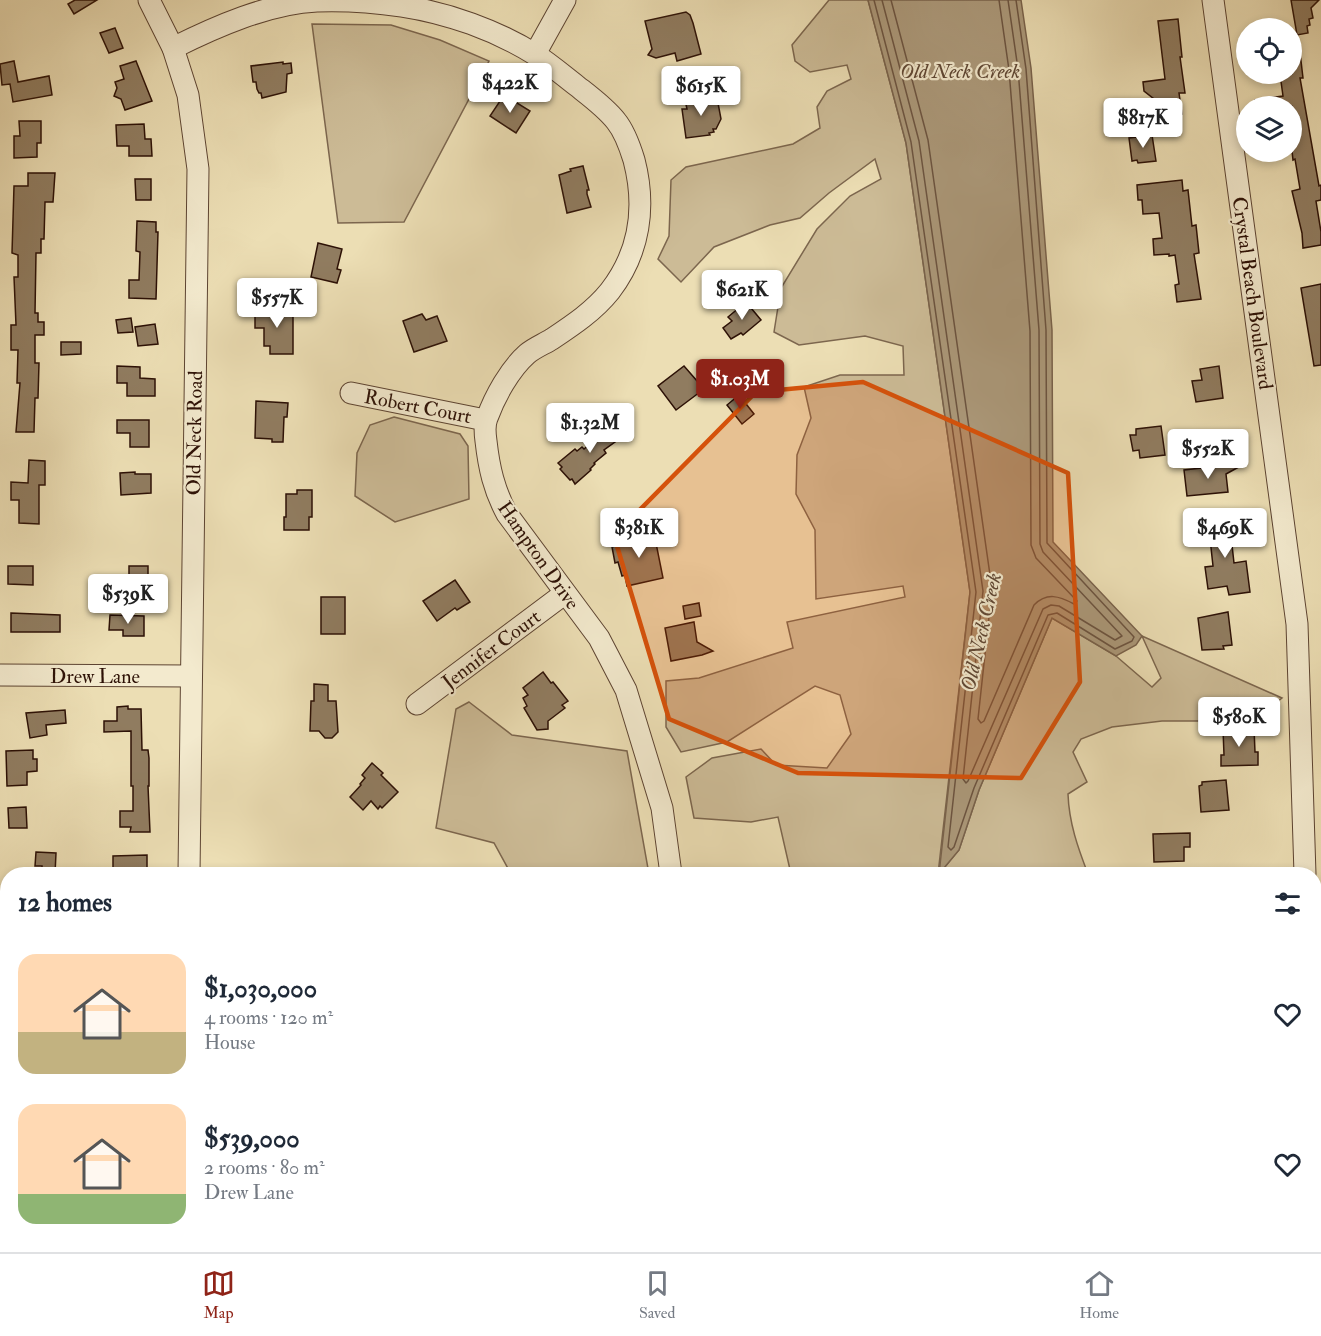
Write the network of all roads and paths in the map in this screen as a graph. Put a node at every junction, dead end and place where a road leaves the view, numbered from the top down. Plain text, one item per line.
1 (149, 0) edge
2 (565, 0) edge
3 (1213, 0) edge
4 (315, 1) edge
5 (173, 48) junction
6 (535, 54) junction
7 (351, 393) dead end
8 (485, 420) junction
9 (564, 594) junction
10 (0, 675) edge
11 (190, 676) junction
12 (417, 704) dead end
13 (189, 867) edge
14 (670, 867) edge
15 (1305, 867) edge

1 - 5 street, Old Neck Road
2 - 6 street
3 - 15 street, Crystal Beach Boulevard
4 - 5 street
4 - 6 street
5 - 11 street, Old Neck Road
6 - 8 street
7 - 8 street, Robert Court
8 - 9 street, Hampton Drive
9 - 12 street, Jennifer Court
9 - 14 street, Hampton Drive
10 - 11 street, Drew Lane
11 - 13 street, Old Neck Road

